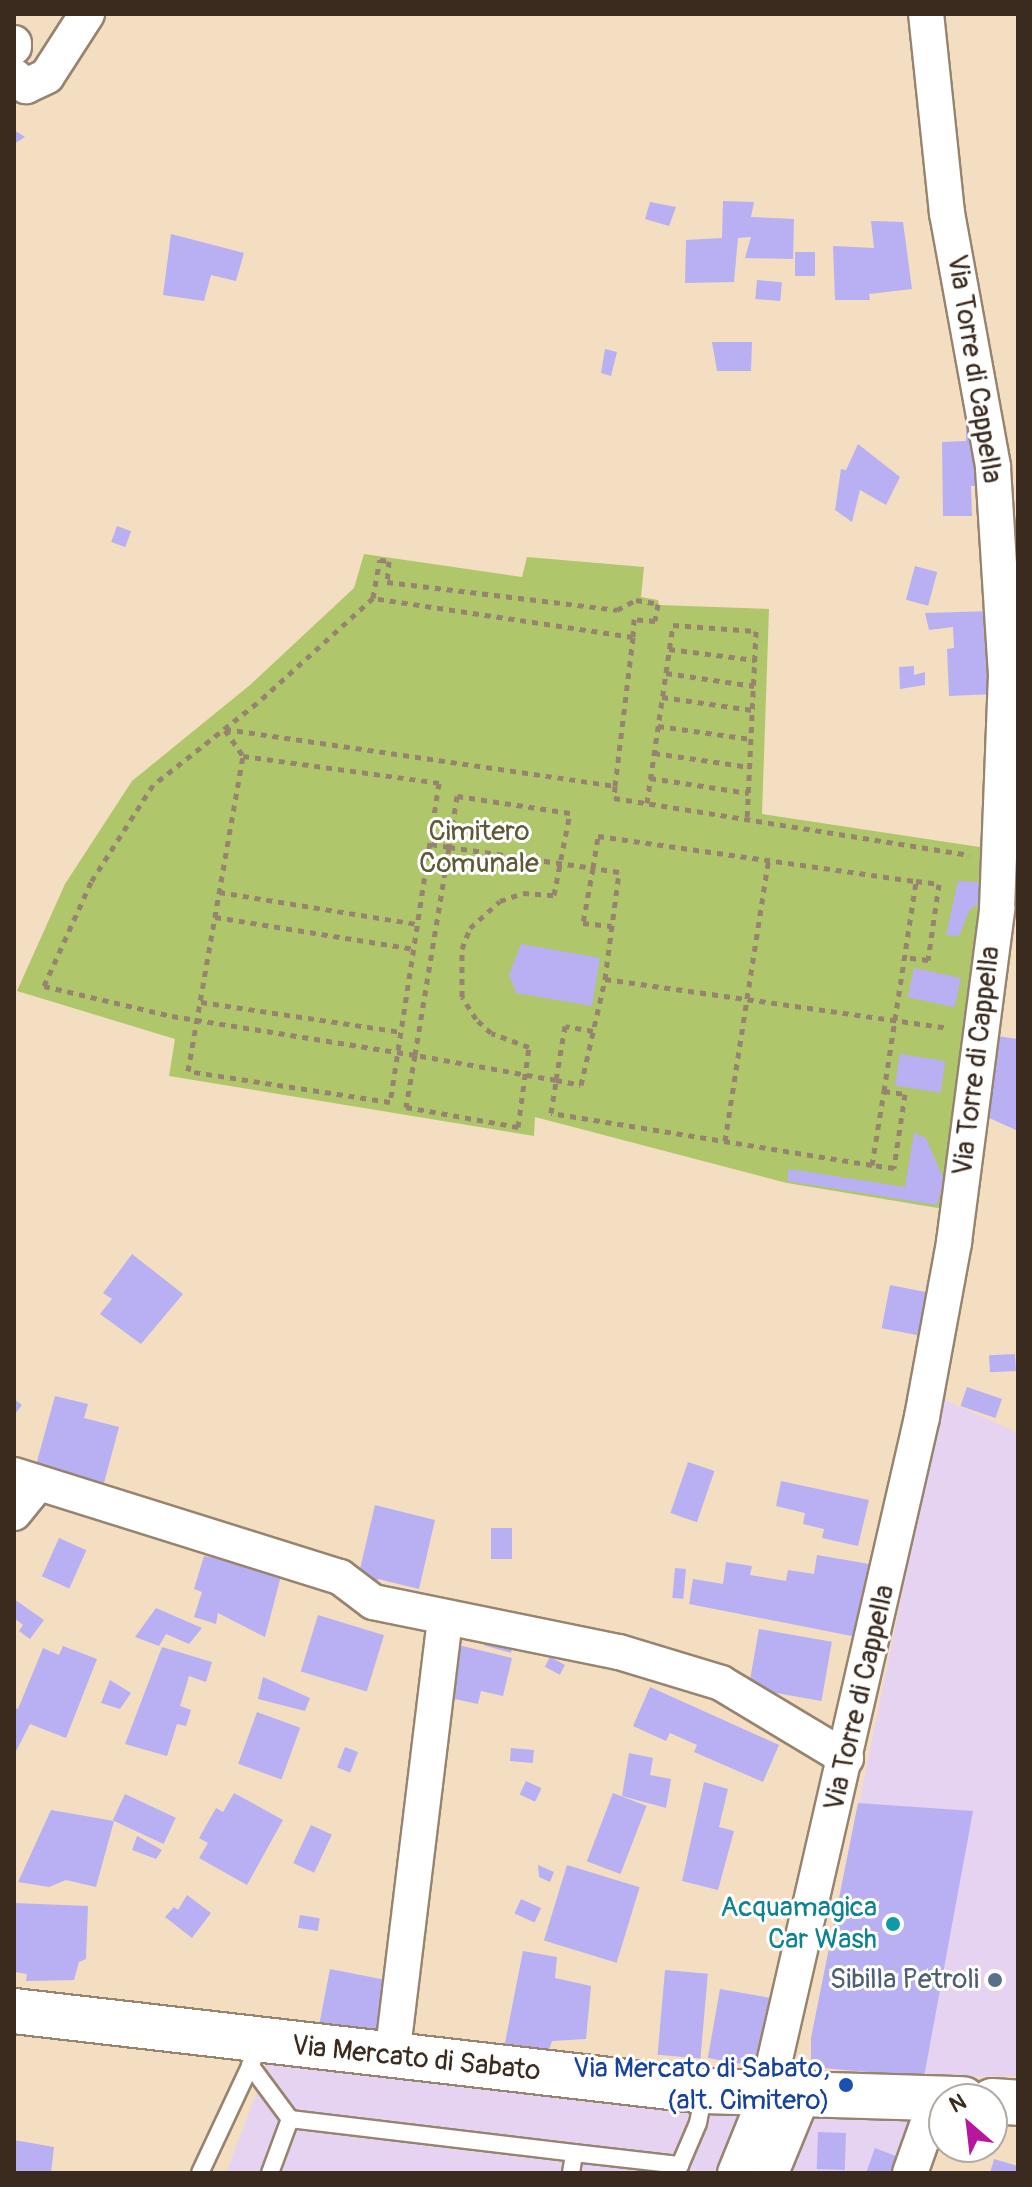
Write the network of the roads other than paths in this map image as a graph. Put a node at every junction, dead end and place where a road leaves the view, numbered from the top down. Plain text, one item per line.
1 (87, 14) edge
2 (926, 14) edge
3 (14, 76) edge
4 (1011, 826) edge
5 (26, 1479) edge
6 (14, 1513) edge
7 (445, 1619) junction
8 (846, 1758) junction
9 (14, 2011) edge
10 (256, 2053) junction
11 (392, 2057) junction
12 (704, 2091) junction
13 (785, 2094) junction
14 (928, 2097) edge
15 (290, 2119) junction
16 (928, 2139) edge
17 (574, 2153) junction
18 (678, 2169) edge
19 (200, 2173) edge
20 (270, 2173) edge
21 (571, 2173) edge
22 (735, 2173) edge
23 (771, 2173) edge
24 (910, 2173) edge

1 - 3 street
2 - 4 street, Via Torre di Cappella
4 - 8 street, Via Torre di Cappella
5 - 6 street
5 - 7 street
7 - 8 street
7 - 11 street
8 - 13 street, Via Torre di Cappella
9 - 10 street, Via Mercato di Sabato
10 - 11 street, Via Mercato di Sabato
10 - 15 lane
10 - 19 lane
11 - 12 street, Via Mercato di Sabato
12 - 13 street, Via Mercato di Sabato
12 - 18 lane
13 - 14 street, Via Mercato di Sabato
13 - 22 street
13 - 23 street
15 - 17 lane
15 - 20 lane
16 - 24 street
17 - 18 lane
17 - 21 lane

